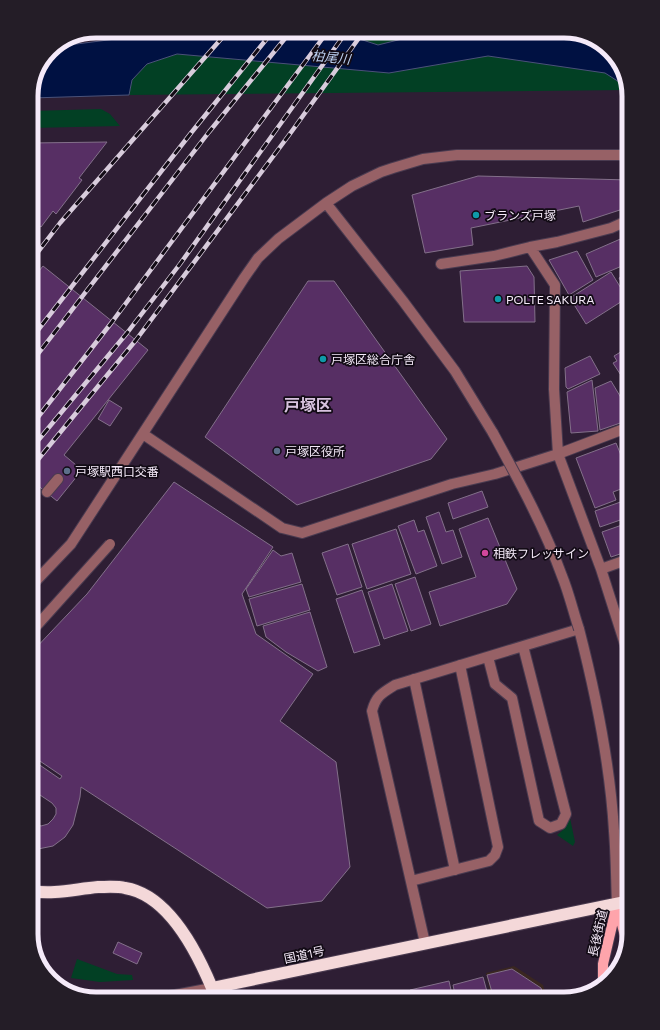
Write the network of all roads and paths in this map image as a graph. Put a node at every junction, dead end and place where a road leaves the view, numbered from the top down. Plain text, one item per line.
1 (622, 155) edge
2 (326, 203) junction
3 (622, 223) edge
4 (530, 247) junction
5 (441, 264) dead end
6 (622, 430) edge
7 (143, 434) junction
8 (558, 454) junction
9 (58, 479) dead end
10 (47, 492) dead end
11 (110, 544) dead end
12 (622, 562) edge
13 (601, 569) junction
14 (38, 579) edge
15 (38, 624) edge
16 (579, 629) junction
17 (622, 634) edge
18 (528, 644) junction
19 (488, 656) junction
20 (460, 665) junction
21 (414, 679) junction
22 (455, 870) junction
23 (411, 881) junction
24 (38, 892) edge
25 (622, 903) edge
26 (617, 904) junction
27 (622, 924) edge
28 (425, 943) junction
29 (603, 977) edge
30 (214, 992) edge
31 (218, 992) edge

1 - 2 street
2 - 7 street
2 - 16 street, bridge
3 - 4 street
4 - 5 street
4 - 8 street
6 - 8 street
7 - 8 street
7 - 14 street
8 - 13 street
9 - 10 street
11 - 15 street, bridge
12 - 13 street
13 - 17 street
16 - 18 street
16 - 26 street
18 - 19 street
18 - 19 street
19 - 20 street
20 - 21 street
20 - 22 street
21 - 22 street
21 - 23 street
22 - 23 street
23 - 28 street
24 - 30 highway
25 - 26 highway, 国道1号
26 - 27 main road, 長後街道
26 - 28 highway, 国道1号
26 - 29 main road, 長後街道
28 - 31 highway, 国道1号

